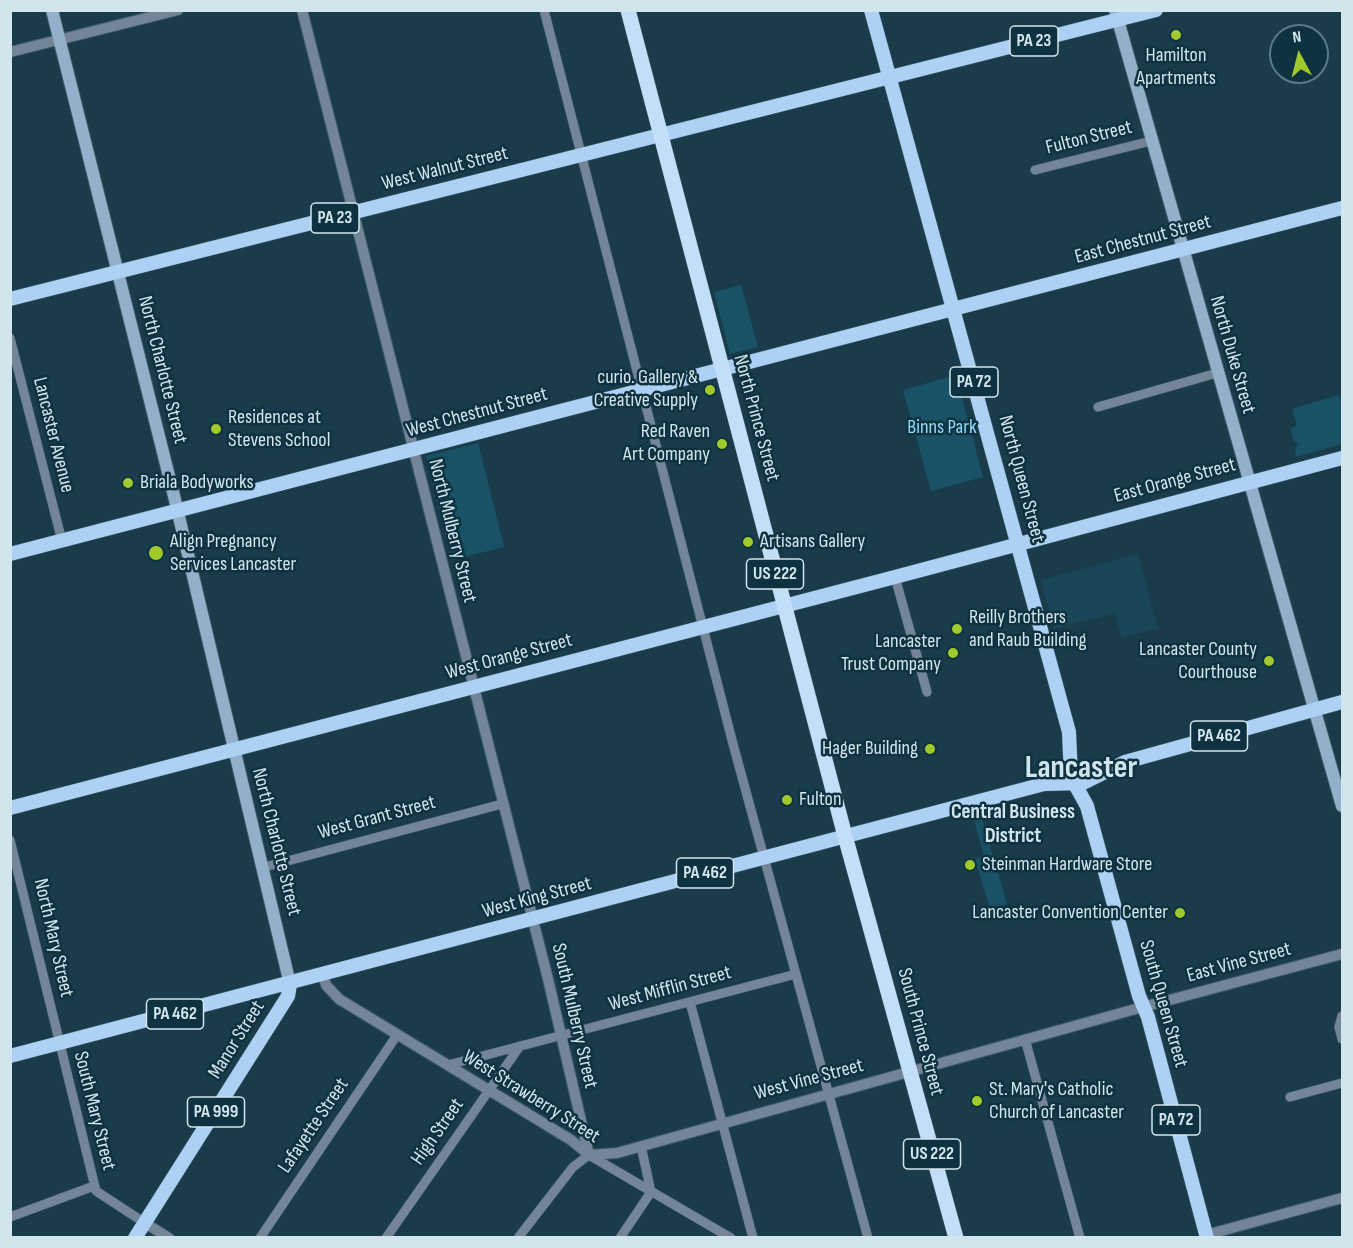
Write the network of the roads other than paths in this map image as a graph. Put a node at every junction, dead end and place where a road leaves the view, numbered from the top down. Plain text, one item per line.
1 (52, 10) edge
2 (178, 10) edge
3 (302, 10) edge
4 (628, 10) edge
5 (871, 10) edge
6 (1156, 10) edge
7 (544, 13) edge
8 (1116, 15) edge
9 (59, 40) junction
10 (10, 52) edge
11 (889, 78) junction
12 (660, 136) junction
13 (1151, 141) junction
14 (581, 156) junction
15 (1035, 170) dead end
16 (1342, 208) edge
17 (353, 213) junction
18 (1182, 250) junction
19 (117, 272) junction
20 (10, 299) edge
21 (953, 309) junction
22 (10, 338) edge
23 (722, 369) junction
24 (1217, 373) junction
25 (642, 390) junction
26 (1098, 407) dead end
27 (413, 450) junction
28 (1342, 458) edge
29 (1248, 482) junction
30 (177, 511) junction
31 (62, 541) junction
32 (1018, 543) junction
33 (10, 554) edge
34 (895, 578) junction
35 (784, 606) junction
36 (702, 627) junction
37 (473, 687) junction
38 (927, 692) dead end
39 (1342, 702) edge
40 (1314, 710) junction
41 (233, 751) junction
42 (1074, 785) junction
43 (502, 804) junction
44 (1342, 806) edge
45 (10, 808) edge
46 (845, 836) junction
47 (10, 840) edge
48 (764, 858) junction
49 (261, 868) junction
50 (532, 920) junction
51 (1342, 954) edge
52 (796, 974) junction
53 (323, 975) junction
54 (290, 984) junction
55 (690, 1002) junction
56 (1144, 1006) junction
57 (1342, 1016) edge
58 (397, 1035) junction
59 (560, 1035) junction
60 (1025, 1039) junction
61 (1342, 1040) edge
62 (60, 1045) junction
63 (520, 1046) junction
64 (10, 1056) edge
65 (448, 1065) junction
66 (909, 1071) junction
67 (1342, 1083) edge
68 (489, 1091) junction
69 (829, 1093) junction
70 (1290, 1096) dead end
71 (722, 1122) junction
72 (641, 1146) junction
73 (590, 1155) junction
74 (94, 1186) junction
75 (651, 1192) junction
76 (1342, 1198) edge
77 (10, 1217) edge
78 (146, 1223) junction
79 (1203, 1236) edge
80 (728, 1237) edge
81 (135, 1238) edge
82 (169, 1238) edge
83 (260, 1238) edge
84 (386, 1238) edge
85 (518, 1238) edge
86 (620, 1238) edge
87 (753, 1238) edge
88 (868, 1238) edge
89 (956, 1238) edge
90 (1080, 1238) edge

1 - 9 main road, North Charlotte Street
2 - 9 street
3 - 17 street, North Mulberry Street
4 - 12 highway, North Prince Street / US 222
5 - 11 main road, North Queen Street / PA 72
6 - 8 main road, PA 23
7 - 14 street
8 - 11 main road, PA 23
8 - 13 main road, North Duke Street
9 - 10 street
9 - 19 main road, North Charlotte Street
11 - 12 main road, West Walnut Street / PA 23
11 - 21 main road, North Queen Street / PA 72
12 - 14 main road, West Walnut Street / PA 23
12 - 23 highway, North Prince Street / US 222
13 - 15 street, Fulton Street
13 - 18 main road, North Duke Street
14 - 17 main road, West Walnut Street / PA 23
14 - 25 street
16 - 18 main road, East Chestnut Street
17 - 19 main road, West Walnut Street / PA 23
17 - 27 street, North Mulberry Street
18 - 21 main road, East Chestnut Street
18 - 24 main road, North Duke Street
19 - 20 main road, West Walnut Street / PA 23
19 - 30 main road, North Charlotte Street
21 - 23 main road, West Chestnut Street
21 - 32 main road, North Queen Street / PA 72
22 - 31 street, Lancaster Avenue
23 - 25 main road, West Chestnut Street
23 - 35 highway, North Prince Street / US 222
24 - 26 street
24 - 29 main road, North Duke Street
25 - 27 main road, West Chestnut Street
25 - 36 street
27 - 30 main road, West Chestnut Street
27 - 37 street, North Mulberry Street
28 - 29 main road, East Orange Street
29 - 32 main road, East Orange Street
29 - 40 main road, North Duke Street
30 - 31 main road, West Chestnut Street
30 - 41 main road, North Charlotte Street
31 - 33 main road, West Chestnut Street
32 - 34 main road, West Orange Street
32 - 42 main road, North Queen Street / PA 72
34 - 35 main road, West Orange Street
34 - 38 street
35 - 36 main road, West Orange Street
35 - 46 highway, North Prince Street / US 222
36 - 37 main road, West Orange Street
36 - 48 street
37 - 41 main road, West Orange Street
37 - 43 street, North Mulberry Street
39 - 40 main road, PA 462
40 - 42 main road, PA 462
40 - 44 main road, North Duke Street
41 - 45 main road, West Orange Street
41 - 49 main road, North Charlotte Street
42 - 46 main road, West King Street / PA 462
42 - 56 main road, South Queen Street / PA 72
43 - 49 street, West Grant Street
43 - 50 street, North Mulberry Street
46 - 48 main road, West King Street / PA 462
46 - 66 highway, South Prince Street / US 222
47 - 62 street, North Mary Street
48 - 50 main road, West King Street / PA 462
48 - 52 street
49 - 54 main road, North Charlotte Street
50 - 53 main road, West King Street / PA 462
50 - 59 street, South Mulberry Street
51 - 56 street, East Vine Street
52 - 55 street, West Mifflin Street
52 - 69 street
53 - 54 main road, West King Street / PA 462
53 - 58 street, West Strawberry Street
54 - 62 main road, West King Street / PA 462
54 - 78 main road, Manor Street / PA 999
55 - 59 street, West Mifflin Street
55 - 71 street
56 - 60 street, West Vine Street
56 - 79 main road, South Queen Street / PA 72
57 - 61 street
58 - 65 street, West Strawberry Street
58 - 83 street, Lafayette Street
59 - 63 street, West Mifflin Street
59 - 73 street, South Mulberry Street
60 - 66 street, West Vine Street
60 - 90 street
62 - 64 main road, West King Street / PA 462
62 - 74 street, South Mary Street
63 - 65 street, West Mifflin Street
63 - 68 street, High Street
65 - 68 street, West Strawberry Street
66 - 69 street, West Vine Street
66 - 89 highway, South Prince Street / US 222
67 - 70 street
68 - 73 street, West Strawberry Street
68 - 84 street, High Street
69 - 71 street, West Vine Street
69 - 88 street
71 - 72 street, West Vine Street
71 - 87 street
72 - 73 street, West Vine Street
72 - 75 street
73 - 75 street, West Strawberry Street
73 - 85 street
74 - 77 street
74 - 78 street
75 - 80 street, West Strawberry Street
75 - 86 street
76 - 79 street
78 - 81 main road, Manor Street / PA 999
78 - 82 street

